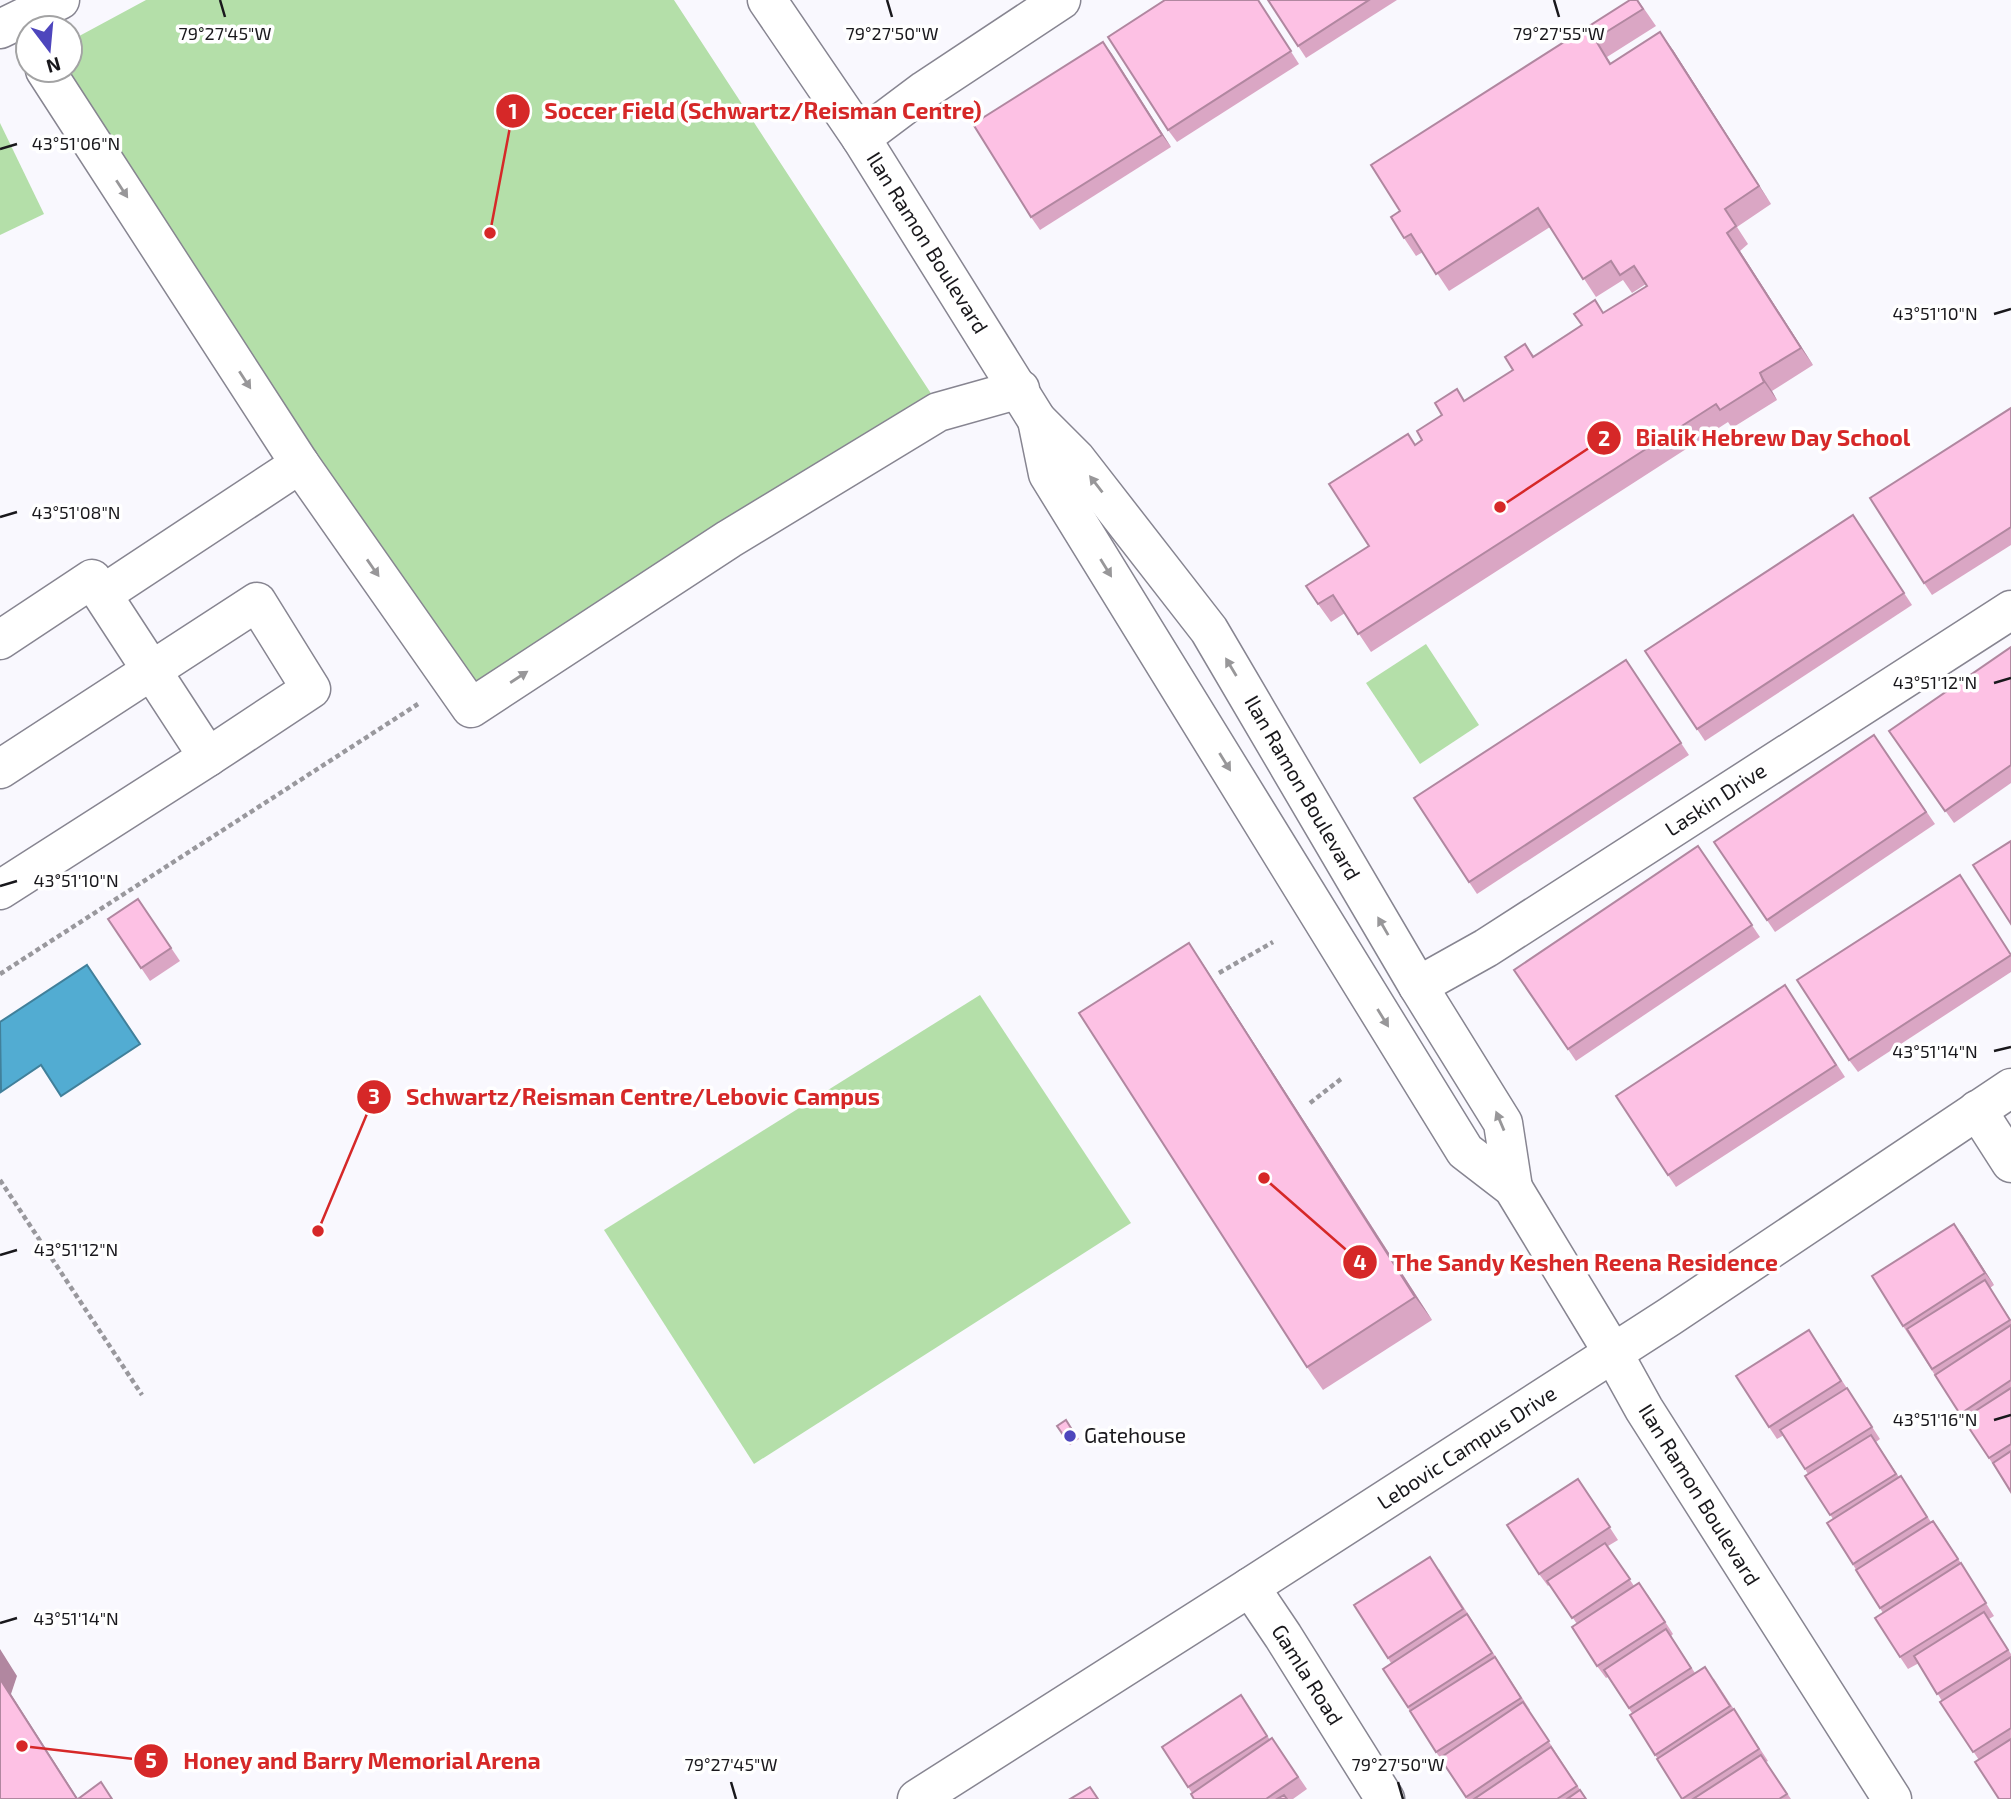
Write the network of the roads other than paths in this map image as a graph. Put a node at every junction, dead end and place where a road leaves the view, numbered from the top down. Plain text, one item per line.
1 (60, 0) edge
2 (766, 0) edge
3 (1061, 0) edge
4 (40, 14) edge
5 (54, 84) edge
6 (860, 138) junction
7 (1028, 404) junction
8 (300, 464) junction
9 (103, 594) junction
10 (2011, 610) edge
11 (0, 640) edge
12 (152, 669) junction
13 (208, 757) junction
14 (0, 769) edge
15 (0, 890) edge
16 (1418, 986) junction
17 (2011, 1088) edge
18 (1976, 1110) junction
19 (2011, 1163) edge
20 (1513, 1188) junction
21 (1613, 1353) junction
22 (1250, 1587) junction
23 (917, 1799) edge
24 (1385, 1799) edge
25 (1892, 1799) edge

1 - 4 street
2 - 6 street, Ilan Ramon Boulevard
3 - 6 street
5 -> 8 street
6 - 7 street, Ilan Ramon Boulevard
8 -> 7 street
16 -> 7 street, Ilan Ramon Boulevard
7 -> 20 street, Ilan Ramon Boulevard
8 - 9 street
9 - 11 street
9 - 12 street
10 - 16 street, Laskin Drive
12 - 13 street
12 - 13 street
12 - 14 street
13 - 15 street
20 -> 16 street, Ilan Ramon Boulevard
17 - 18 street, Lebovic Campus Drive
18 - 19 street
18 - 21 street, Lebovic Campus Drive
20 - 21 street, Ilan Ramon Boulevard
21 - 22 street, Lebovic Campus Drive
21 - 25 street, Ilan Ramon Boulevard
22 - 23 street, Lebovic Campus Drive
22 - 24 street, Gamla Road

